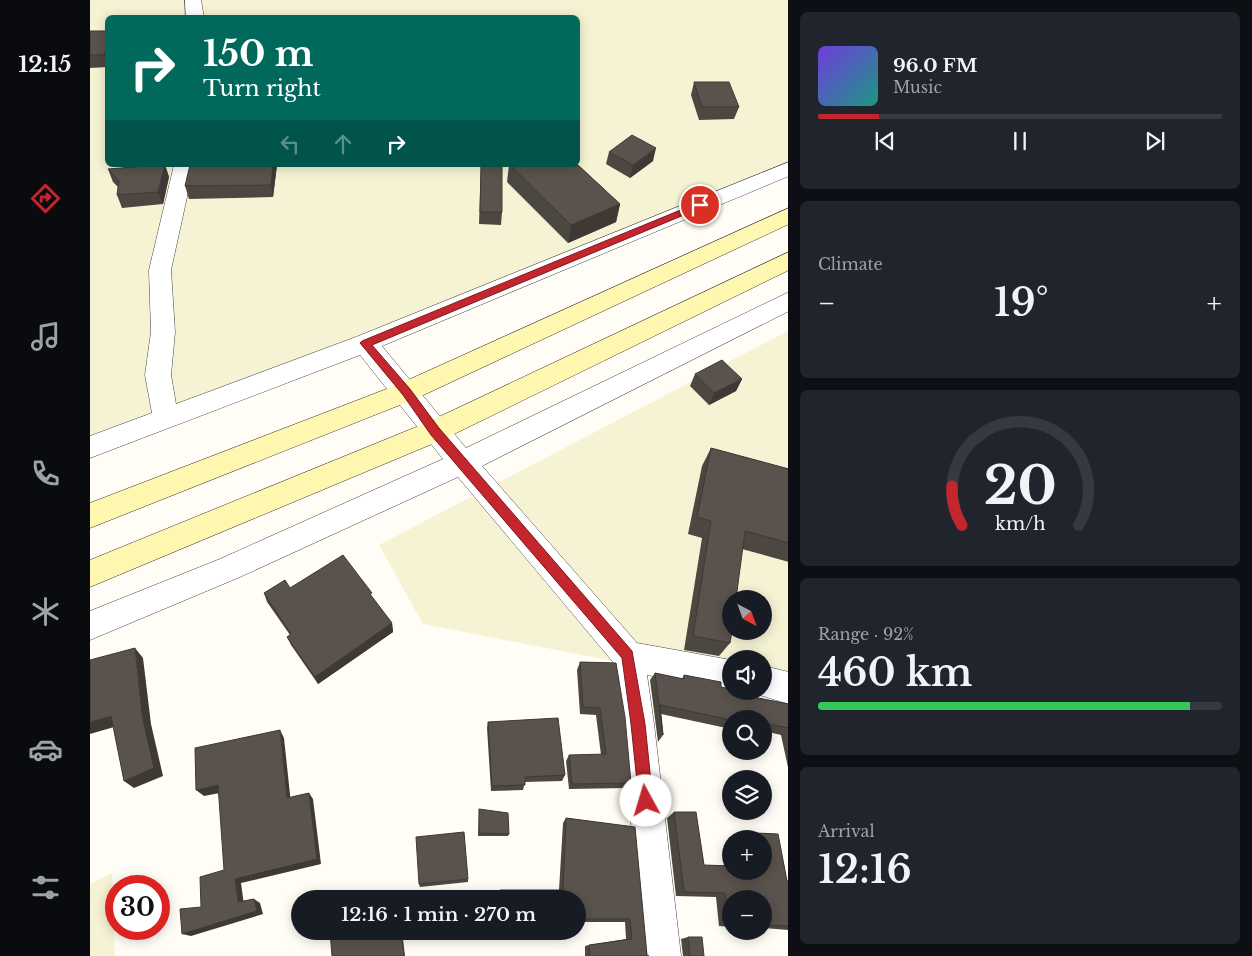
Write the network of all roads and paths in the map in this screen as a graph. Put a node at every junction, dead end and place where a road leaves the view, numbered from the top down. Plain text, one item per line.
1 (193, 0) edge
2 (195, 15) edge
3 (184, 167) edge
4 (788, 168) edge
5 (788, 215) edge
6 (788, 260) edge
7 (788, 300) edge
8 (365, 343) junction
9 (406, 392) junction
10 (166, 419) junction
11 (435, 431) junction
12 (90, 447) edge
13 (462, 463) junction
14 (90, 516) edge
15 (90, 574) edge
16 (90, 626) edge
17 (628, 656) junction
18 (722, 672) edge
19 (772, 684) edge
20 (788, 688) edge
21 (662, 956) edge

1 - 2 street
3 - 10 street
4 - 8 street
5 - 9 main road
6 - 11 main road
7 - 13 street
8 - 9 street
8 - 10 street
9 - 11 street
9 - 14 main road
10 - 12 street
11 - 13 street
11 - 15 main road
13 - 16 street
13 - 17 street
17 - 18 street
17 - 21 street
19 - 20 street

